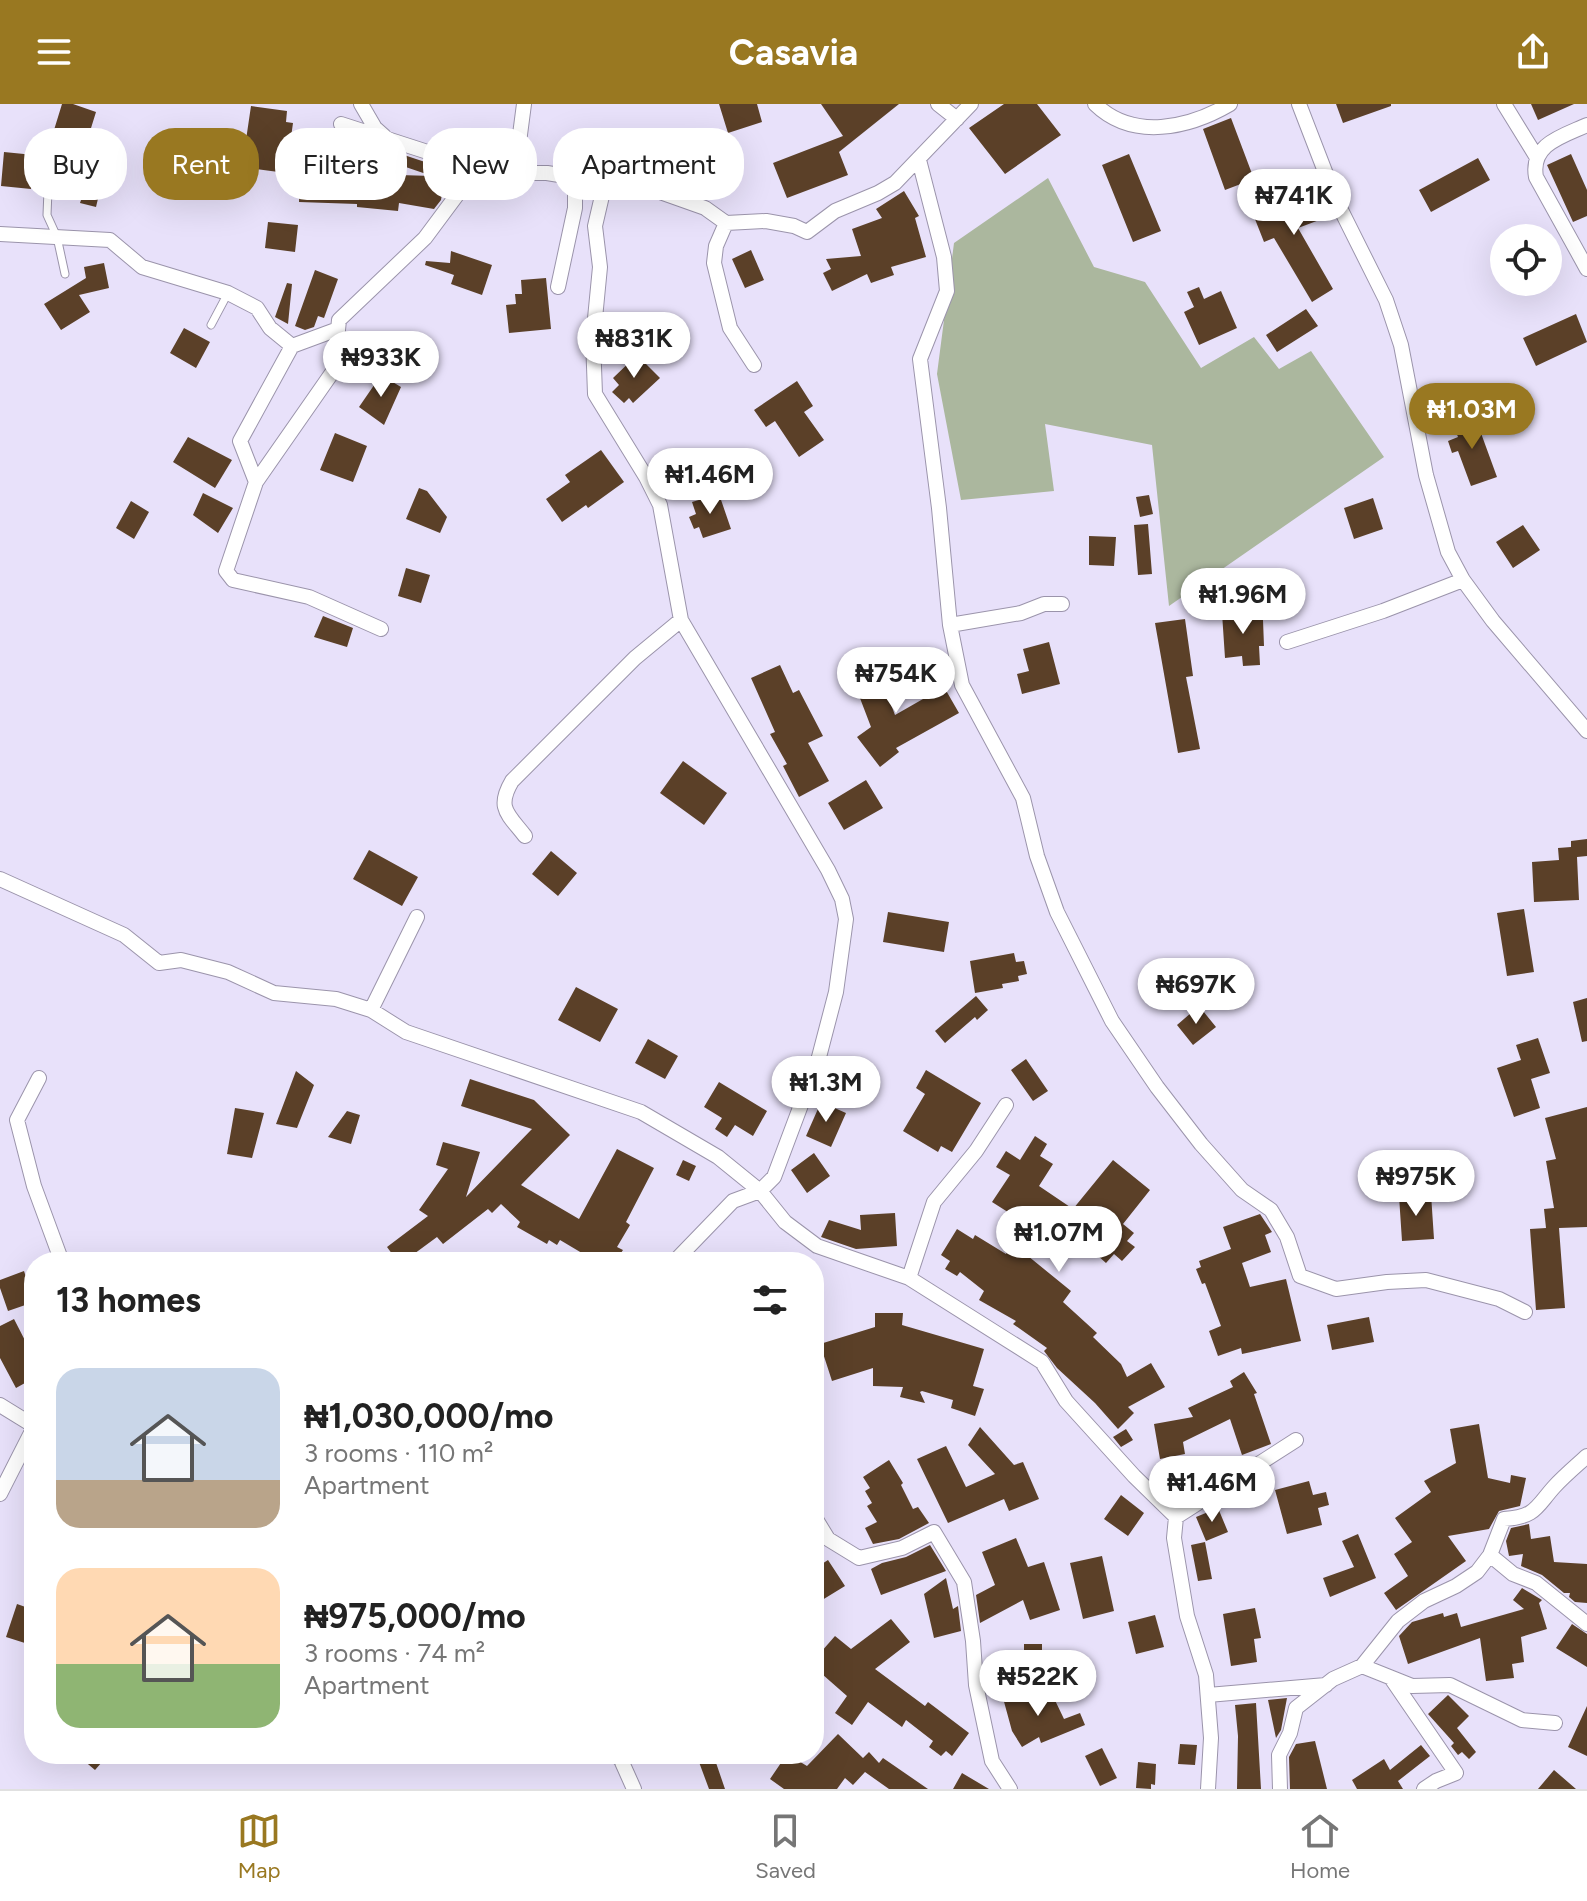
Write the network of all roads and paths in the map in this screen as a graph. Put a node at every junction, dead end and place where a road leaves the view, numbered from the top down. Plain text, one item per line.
1 (361, 104) edge
2 (524, 104) edge
3 (938, 104) edge
4 (971, 104) edge
5 (1095, 104) edge
6 (1230, 104) edge
7 (1299, 104) edge
8 (1504, 104) edge
9 (957, 119) junction
10 (341, 124) dead end
11 (1587, 125) edge
12 (354, 128) edge
13 (375, 128) edge
14 (521, 128) edge
15 (1536, 156) junction
16 (919, 160) junction
17 (48, 200) edge
18 (453, 200) edge
19 (575, 200) edge
20 (601, 200) edge
21 (682, 200) edge
22 (726, 223) junction
23 (0, 234) edge
24 (57, 237) junction
25 (1587, 269) edge
26 (65, 274) dead end
27 (558, 287) dead end
28 (228, 293) junction
29 (211, 325) dead end
30 (338, 329) junction
31 (292, 346) junction
32 (754, 365) dead end
33 (256, 482) junction
34 (1463, 580) junction
35 (1062, 604) dead end
36 (681, 620) junction
37 (950, 625) junction
38 (381, 629) dead end
39 (1287, 642) dead end
40 (1587, 731) edge
41 (525, 836) dead end
42 (0, 879) edge
43 (417, 917) dead end
44 (371, 1010) junction
45 (39, 1078) dead end
46 (1006, 1105) dead end
47 (17, 1120) junction
48 (0, 1123) edge
49 (760, 1191) junction
50 (58, 1252) edge
51 (684, 1252) edge
52 (909, 1278) junction
53 (1525, 1312) dead end
54 (0, 1405) edge
55 (24, 1420) edge
56 (1296, 1440) dead end
57 (24, 1446) edge
58 (1587, 1456) edge
59 (0, 1494) edge
60 (1176, 1517) junction
61 (824, 1532) edge
62 (1490, 1555) junction
63 (1587, 1624) edge
64 (1362, 1666) junction
65 (1391, 1678) junction
66 (1326, 1685) junction
67 (1208, 1695) junction
68 (1555, 1723) dead end
69 (623, 1764) edge
70 (634, 1789) edge
71 (1010, 1789) edge
72 (1208, 1789) edge
73 (1280, 1789) edge
74 (1424, 1789) edge

1 - 13 street
2 - 14 street
3 - 9 street
4 - 9 street
5 - 6 street
7 - 34 street
8 - 15 street
9 - 16 street
10 - 12 street
11 - 15 street
15 - 25 street
16 - 22 street
16 - 37 street
17 - 24 lane
18 - 30 street
19 - 27 street
20 - 36 street
21 - 22 street
22 - 32 street
23 - 24 street
24 - 26 lane
24 - 28 street
28 - 29 lane
28 - 31 street
30 - 31 street
30 - 33 street
31 - 33 street
33 - 38 street
34 - 39 street
34 - 40 street
35 - 37 street
36 - 41 street
36 - 49 street
37 - 53 street
42 - 44 street
43 - 44 street
44 - 49 street
45 - 47 street
46 - 52 street
47 - 48 street
47 - 50 street
49 - 51 street
49 - 52 street
52 - 60 street
54 - 55 street
56 - 60 street
57 - 59 street
58 - 62 street
60 - 67 street
61 - 71 street
62 - 63 street
62 - 64 street
64 - 65 street
64 - 66 street
65 - 68 street
65 - 74 street
66 - 67 street
66 - 73 street
67 - 72 street
69 - 70 street

